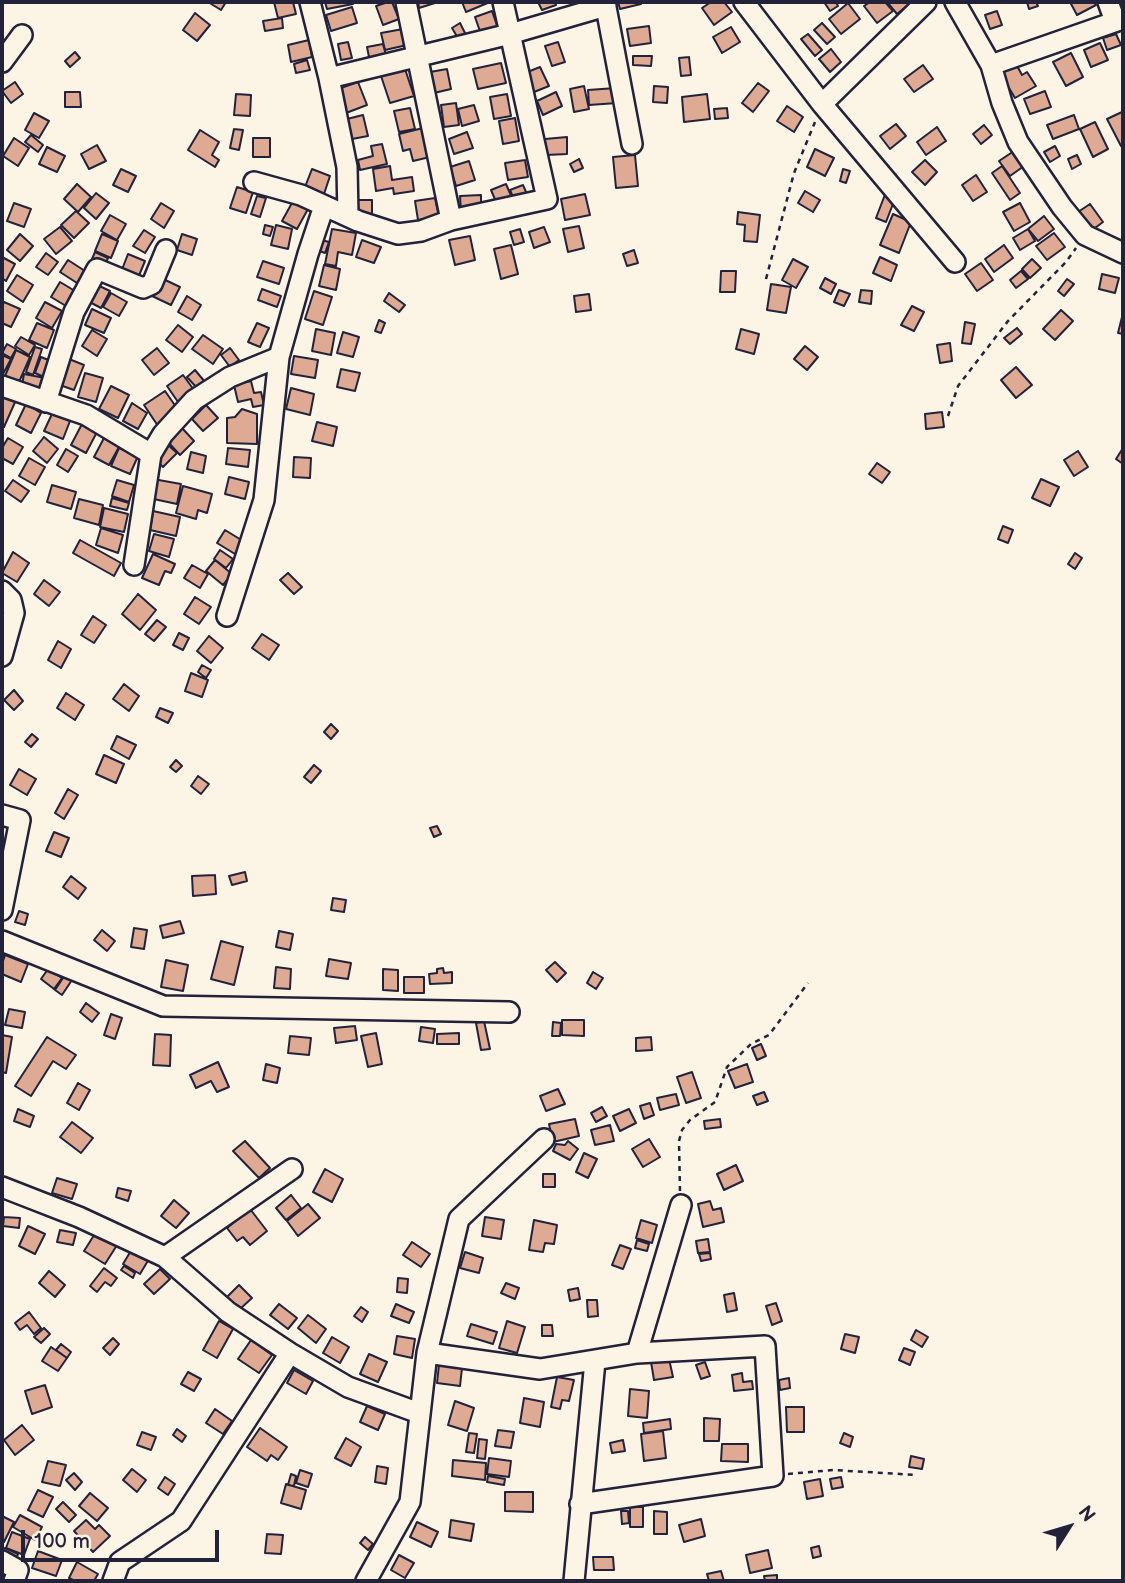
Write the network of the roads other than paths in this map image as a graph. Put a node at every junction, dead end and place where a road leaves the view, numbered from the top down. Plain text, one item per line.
1 (310, 2) edge
2 (406, 2) edge
3 (503, 2) edge
4 (744, 2) edge
5 (926, 2) edge
6 (955, 2) edge
7 (1108, 2) edge
8 (606, 4) edge
9 (1119, 20) edge
10 (510, 34) junction
11 (22, 35) dead end
12 (418, 57) junction
13 (2, 62) edge
14 (992, 65) junction
15 (330, 78) junction
16 (822, 104) junction
17 (632, 144) dead end
18 (254, 182) dead end
19 (324, 206) junction
20 (348, 216) junction
21 (452, 220) junction
22 (166, 250) dead end
23 (1123, 253) edge
24 (955, 262) dead end
25 (279, 357) junction
26 (2, 386) edge
27 (46, 401) junction
28 (151, 454) junction
29 (134, 565) dead end
30 (2, 591) edge
31 (227, 616) dead end
32 (2, 656) edge
33 (2, 815) edge
34 (2, 910) edge
35 (2, 942) edge
36 (509, 1012) dead end
37 (544, 1139) dead end
38 (292, 1169) dead end
39 (2, 1187) edge
40 (681, 1205) road end
41 (165, 1257) junction
42 (290, 1353) junction
43 (427, 1353) junction
44 (637, 1353) junction
45 (596, 1361) junction
46 (419, 1413) junction
47 (580, 1504) junction
48 (2, 1561) edge
49 (13, 1581) edge
50 (113, 1581) edge
51 (366, 1581) edge
52 (574, 1581) edge

1 - 15 street
2 - 12 street
3 - 10 street
4 - 16 street
5 - 16 street
6 - 14 street
7 - 9 street
8 - 10 street
8 - 17 street
9 - 14 street
10 - 12 street
10 - 21 street
11 - 13 street
12 - 15 street
12 - 21 street
14 - 23 street
15 - 20 street
16 - 24 street
18 - 19 street
19 - 20 street
19 - 25 street
20 - 21 street
22 - 27 street
25 - 28 street
25 - 31 street
26 - 27 street
27 - 28 street
28 - 29 street
30 - 32 street
33 - 34 street
35 - 36 street
37 - 43 street
38 - 41 street
39 - 41 street
40 - 44 street
41 - 42 street
42 - 46 street
42 - 50 street
43 - 45 street
43 - 46 street
44 - 45 street
44 - 47 street
45 - 47 street
46 - 51 street
47 - 52 street
48 - 49 street

